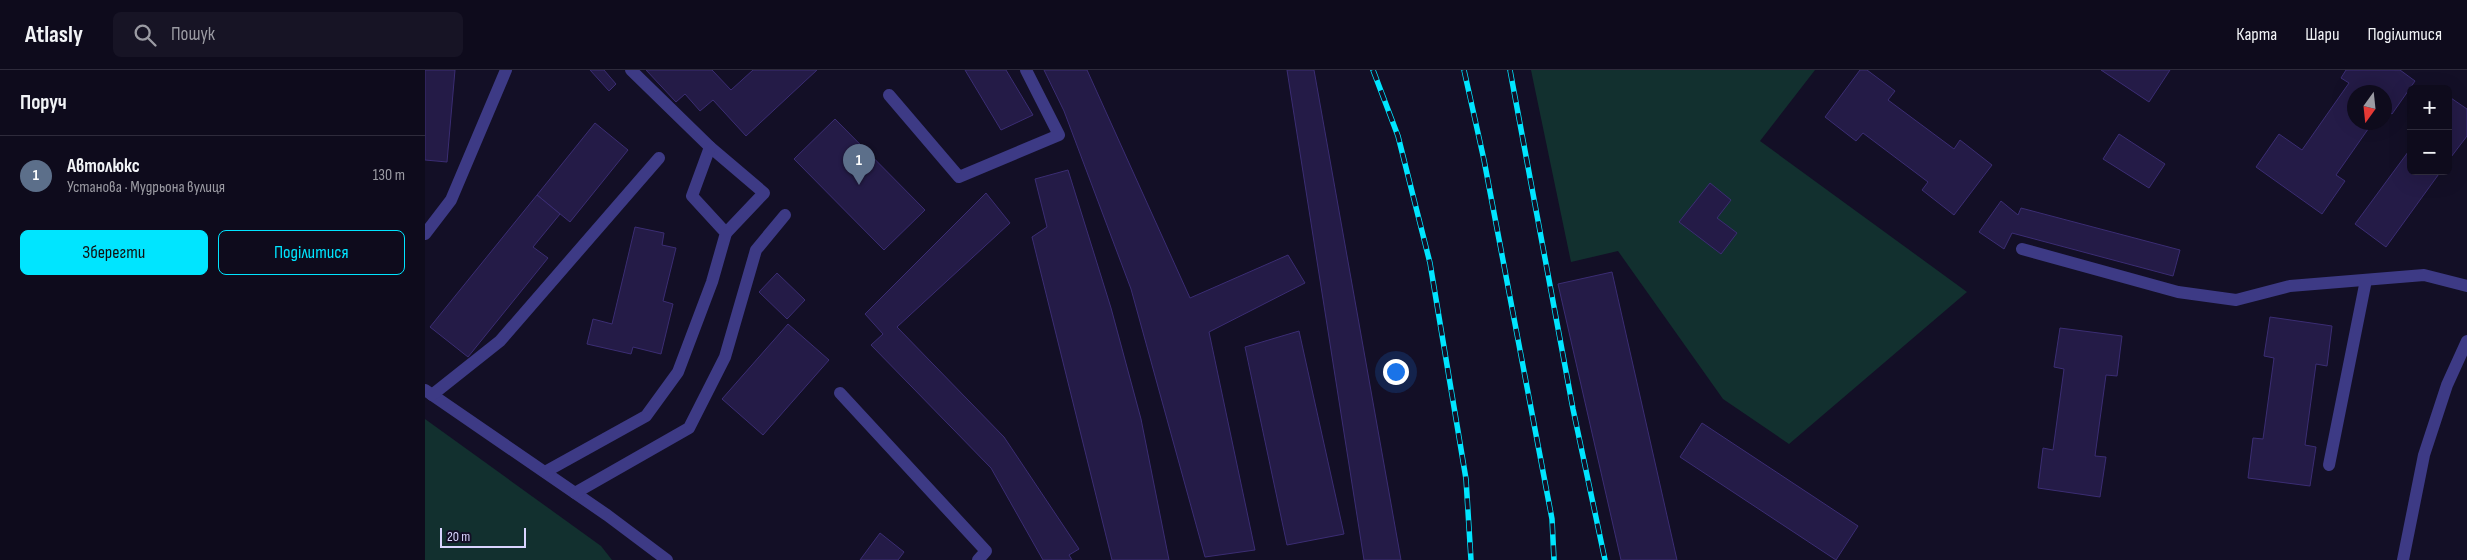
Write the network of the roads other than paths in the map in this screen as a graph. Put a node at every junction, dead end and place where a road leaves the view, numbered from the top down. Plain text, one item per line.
1 (506, 70) edge
2 (631, 70) edge
3 (1026, 70) edge
4 (889, 95) dead end
5 (710, 147) junction
6 (659, 158) dead end
7 (785, 215) dead end
8 (726, 233) junction
9 (425, 234) edge
10 (2022, 249) dead end
11 (2367, 280) junction
12 (2467, 286) edge
13 (2467, 341) edge
14 (429, 392) edge
15 (840, 392) dead end
16 (2329, 465) dead end
17 (545, 472) junction
18 (575, 493) junction
19 (667, 560) edge
20 (978, 560) edge
21 (2403, 560) edge

1 - 9 street
2 - 5 street
3 - 4 street
5 - 8 street
5 - 8 street
6 - 14 street
7 - 18 street
8 - 17 street
10 - 11 street
11 - 12 street
11 - 16 street
13 - 21 street
14 - 17 street
15 - 20 street
17 - 18 street
18 - 19 street

